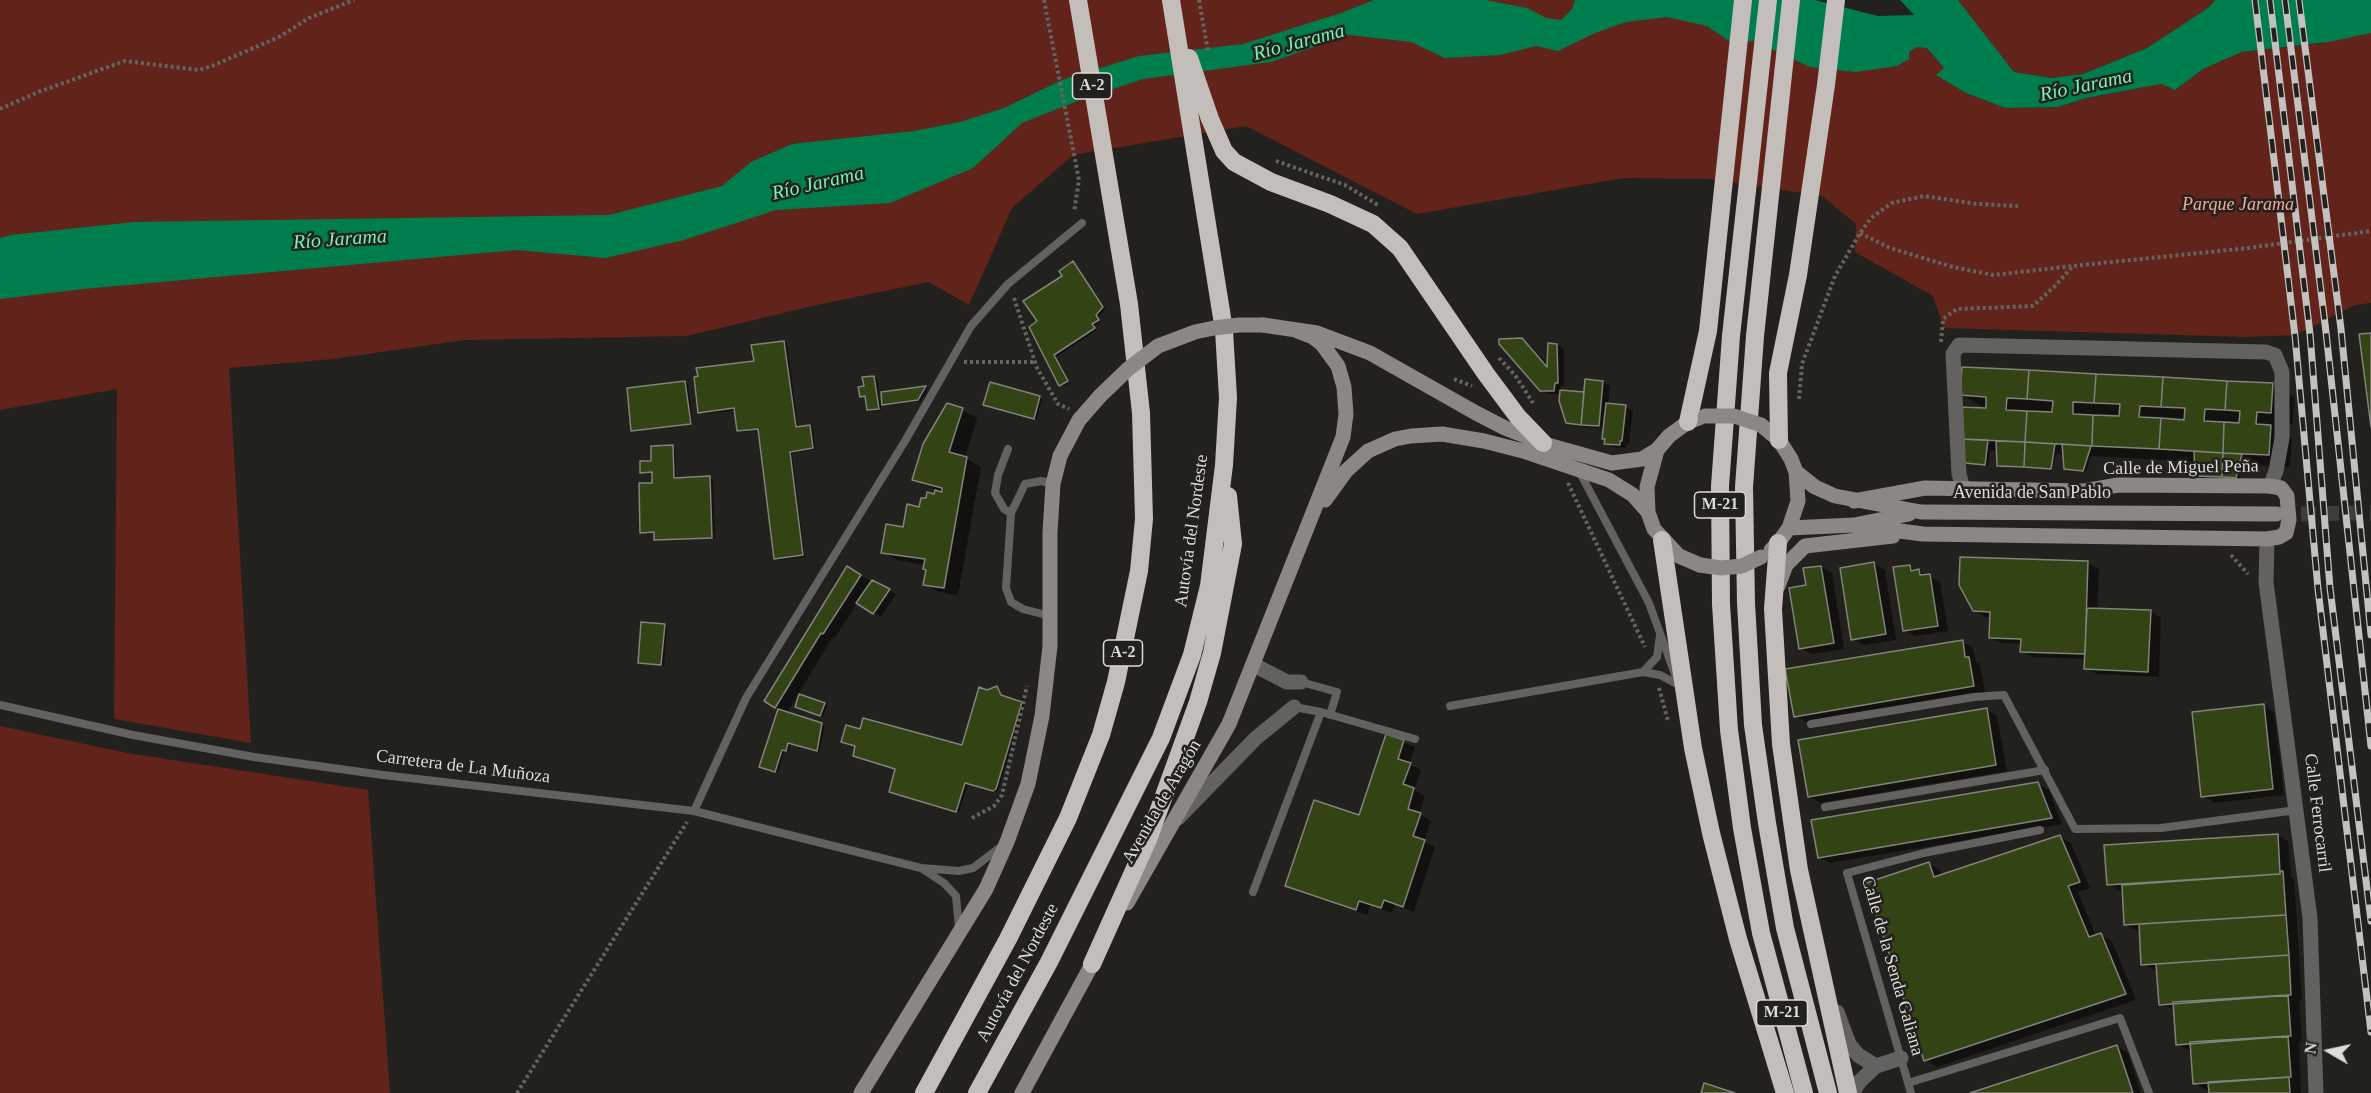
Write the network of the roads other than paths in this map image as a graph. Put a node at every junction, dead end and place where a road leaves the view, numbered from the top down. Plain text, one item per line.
1 (1078, 0) edge
2 (1743, 0) edge
3 (1768, 0) edge
4 (1791, 0) edge
5 (1836, 0) edge
6 (1172, 5) edge
7 (1082, 223) dead end
8 (1295, 330) junction
9 (1697, 419) junction
10 (1779, 440) junction
11 (1543, 443) junction
12 (1008, 450) dead end
13 (1657, 450) junction
14 (1224, 465) junction
15 (1796, 472) junction
16 (1572, 474) junction
17 (1053, 484) junction
18 (2270, 486) junction
19 (1963, 488) junction
20 (1854, 501) junction
21 (1648, 512) junction
22 (1921, 512) junction
23 (1011, 513) junction
24 (2276, 514) tunnel mouth
25 (1311, 519) junction
26 (1854, 525) junction
27 (1790, 528) junction
28 (1923, 534) junction
29 (2267, 539) junction
30 (1662, 540) junction
31 (1778, 543) junction
32 (1773, 609) junction
33 (1050, 616) junction
34 (1660, 634) junction
35 (1254, 665) junction
36 (1643, 672) junction
37 (1301, 682) joint
38 (1679, 685) junction
39 (0, 705) edge
40 (1450, 706) dead end
41 (1686, 706) junction
42 (1293, 707) joint
43 (1325, 714) junction
44 (1811, 724) dead end
45 (1415, 739) dead end
46 (2045, 770) junction
47 (1825, 807) dead end
48 (2297, 810) junction
49 (694, 811) junction
50 (1172, 824) junction
51 (2040, 830) dead end
52 (1007, 842) junction
53 (921, 868) junction
54 (1253, 892) dead end
55 (959, 933) junction
56 (1092, 964) junction
57 (1823, 976) junction
58 (1901, 1058) junction
59 (1876, 1066) junction
60 (1908, 1083) junction
61 (861, 1093) edge
62 (924, 1093) edge
63 (977, 1093) edge
64 (1022, 1093) edge
65 (1785, 1093) edge
66 (1804, 1093) edge
67 (1828, 1093) edge
68 (1850, 1093) edge
69 (1911, 1093) edge
70 (2149, 1093) edge
71 (2316, 1093) edge

1 - 62 highway, Autovía del Nordeste / A-2
2 - 9 highway
3 - 66 highway, M-21
4 - 67 highway, M-21
5 - 10 highway
6 - 11 highway
6 - 14 highway, Autovía del Nordeste
7 - 49 lane
8 - 11 street
8 - 17 street, bridge
8 - 25 street, Avenida de Aragón
9 - 10 street, bridge
9 - 13 street
10 - 15 street
11 - 13 street
12 - 23 lane
13 - 21 street
14 - 56 highway
14 - 63 highway, Autovía del Nordeste
15 - 20 street, Avenida de San Pablo
15 - 27 street
16 - 21 street, Avenida de Aragón
16 - 25 street, Avenida de Aragón
16 - 34 lane
17 - 23 lane
17 - 33 street
18 - 19 street, Calle de Miguel Peña
18 - 19 street
18 - 29 street, Calle de Miguel Peña
19 - 20 street, Calle de Miguel Peña
20 - 22 street, Avenida de San Pablo
21 - 30 street
22 - 24 street, Avenida de San Pablo
22 - 26 street
23 - 33 lane
25 - 35 street, Avenida de Aragón
26 - 27 street
26 - 28 street
27 - 31 street
28 - 29 street
28 - 32 street
29 - 48 street, Calle Ferrocarril
30 - 31 street, bridge
30 - 41 highway
31 - 32 highway
32 - 57 highway
33 - 52 street
34 - 36 lane
34 - 38 lane
35 - 37 street
35 - 50 street, Avenida de Aragón
36 - 38 lane
36 - 40 lane
37 - 43 lane
38 - 41 lane
39 - 49 lane, Carretera de La Muñoza
41 - 65 highway
42 - 43 lane
42 - 50 street
43 - 45 lane
43 - 54 lane
44 - 46 lane
46 - 47 lane
46 - 48 lane
48 - 71 street, Calle Ferrocarril
49 - 53 lane, Carretera de La Muñoza
50 - 56 street, Avenida de Aragón
51 - 58 lane, Calle de la Senda Galiana
52 - 53 lane, Carretera de La Muñoza
52 - 55 street
53 - 55 lane, Carretera de La Muñoza
55 - 61 street
56 - 64 street, Avenida de Aragón
57 - 59 street
57 - 68 highway
58 - 59 street
58 - 60 lane, Calle de la Senda Galiana
59 - 68 street
60 - 69 lane, Calle de la Senda Galiana
60 - 70 lane

